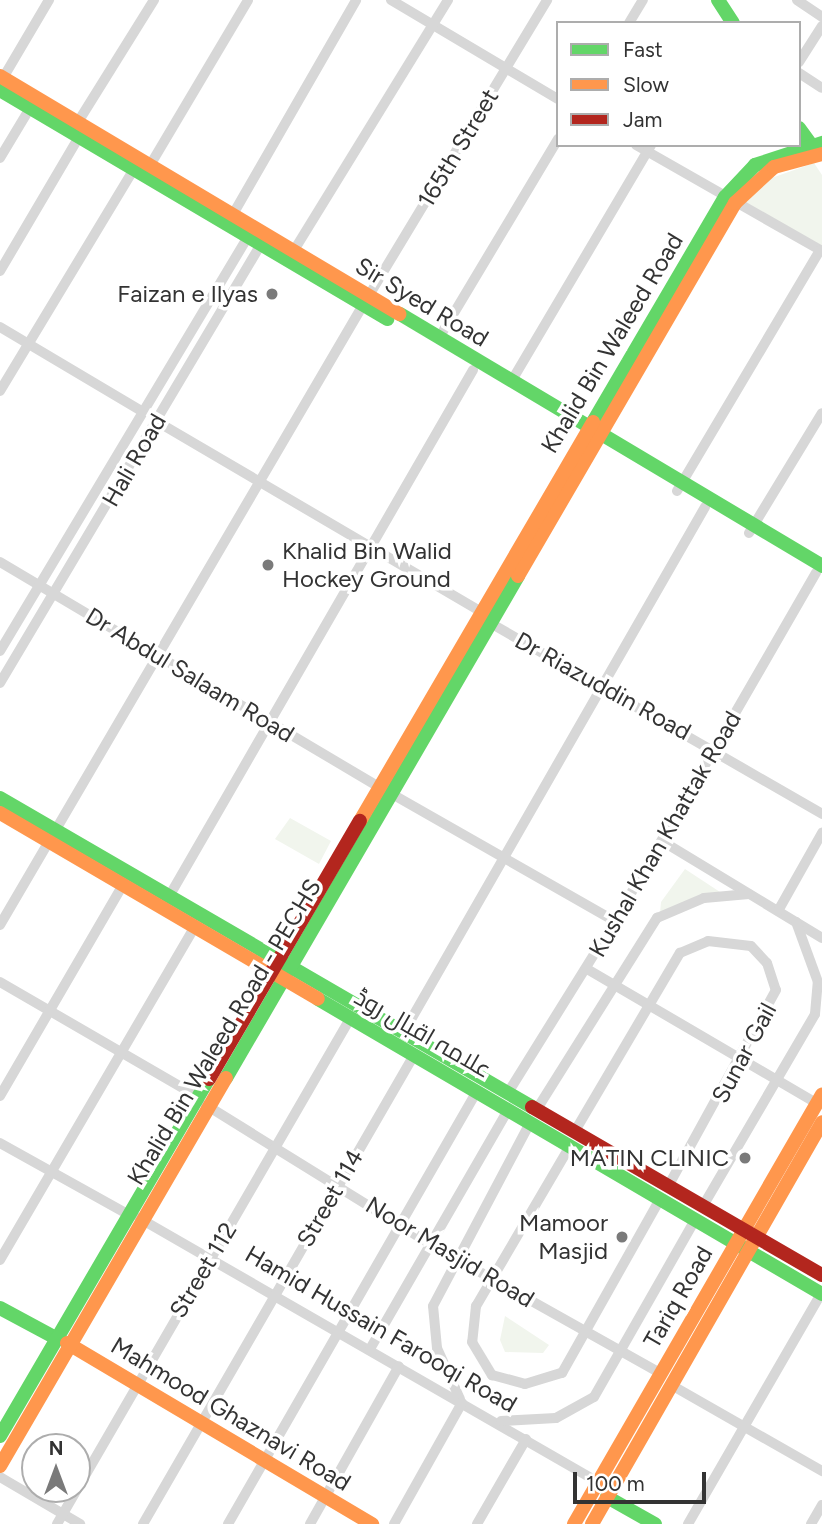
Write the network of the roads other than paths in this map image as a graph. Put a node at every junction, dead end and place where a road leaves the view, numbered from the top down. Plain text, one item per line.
1 (49, 0) edge
2 (154, 0) edge
3 (248, 0) edge
4 (356, 0) edge
5 (391, 0) edge
6 (448, 0) edge
7 (547, 0) edge
8 (643, 0) edge
9 (718, 0) edge
10 (797, 0) edge
11 (822, 17) edge
12 (630, 21) edge
13 (729, 21) edge
14 (433, 25) junction
15 (820, 34) edge
16 (801, 59) edge
17 (506, 68) junction
18 (801, 74) edge
19 (6, 86) edge
20 (822, 88) edge
21 (556, 98) edge
22 (30, 108) junction
23 (78, 122) junction
24 (801, 130) edge
25 (79, 137) junction
26 (556, 142) edge
27 (649, 149) edge
28 (820, 151) edge
29 (118, 154) junction
30 (0, 158) edge
31 (149, 167) junction
32 (134, 169) junction
33 (730, 200) junction
34 (232, 216) junction
35 (257, 236) junction
36 (821, 251) edge
37 (293, 252) junction
38 (0, 271) edge
39 (366, 301) junction
40 (388, 314) junction
41 (0, 327) edge
42 (439, 338) junction
43 (29, 344) junction
44 (473, 370) junction
45 (493, 376) junction
46 (512, 382) junction
47 (0, 391) edge
48 (822, 413) edge
49 (142, 414) junction
50 (156, 422) junction
51 (591, 439) junction
52 (260, 484) junction
53 (680, 487) junction
54 (705, 507) junction
55 (752, 529) junction
56 (371, 548) junction
57 (0, 562) edge
58 (820, 572) edge
59 (39, 585) junction
60 (55, 595) junction
61 (480, 611) junction
62 (492, 624) junction
63 (0, 651) edge
64 (158, 656) junction
65 (0, 683) edge
66 (602, 685) junction
67 (269, 722) junction
68 (714, 749) junction
69 (386, 791) junction
70 (0, 798) edge
71 (0, 813) edge
72 (822, 814) edge
73 (822, 834) edge
74 (53, 838) junction
75 (663, 841) junction
76 (500, 855) junction
77 (122, 886) junction
78 (749, 894) junction
79 (166, 902) junction
80 (778, 911) junction
81 (615, 921) junction
82 (796, 922) junction
83 (0, 925) edge
84 (195, 926) junction
85 (822, 939) edge
86 (288, 962) junction
87 (587, 969) junction
88 (280, 976) junction
89 (0, 982) edge
90 (615, 985) junction
91 (647, 1006) junction
92 (49, 1011) junction
93 (351, 1017) junction
94 (405, 1030) junction
95 (121, 1052) junction
96 (414, 1055) junction
97 (742, 1060) junction
98 (780, 1082) junction
99 (477, 1091) junction
100 (509, 1091) junction
101 (0, 1096) edge
102 (819, 1098) edge
103 (202, 1101) junction
104 (537, 1109) junction
105 (508, 1110) junction
106 (822, 1122) edge
107 (530, 1123) junction
108 (575, 1130) junction
109 (0, 1143) edge
110 (570, 1146) junction
111 (273, 1149) junction
112 (51, 1173) junction
113 (336, 1185) junction
114 (669, 1185) junction
115 (660, 1199) junction
116 (703, 1206) junction
117 (133, 1216) junction
118 (695, 1220) junction
119 (399, 1222) junction
120 (743, 1229) junction
121 (757, 1237) junction
122 (735, 1243) junction
123 (430, 1244) junction
124 (748, 1251) junction
125 (211, 1258) junction
126 (455, 1258) junction
127 (0, 1260) edge
128 (822, 1275) edge
129 (489, 1277) junction
130 (822, 1293) edge
131 (275, 1294) junction
132 (0, 1308) edge
133 (339, 1330) junction
134 (586, 1331) junction
135 (60, 1340) junction
136 (370, 1349) junction
137 (622, 1353) junction
138 (399, 1366) junction
139 (660, 1373) junction
140 (137, 1381) junction
141 (673, 1386) junction
142 (462, 1403) junction
143 (488, 1417) junction
144 (200, 1418) junction
145 (743, 1426) junction
146 (0, 1436) edge
147 (526, 1439) junction
148 (264, 1460) junction
149 (0, 1466) edge
150 (822, 1471) edge
151 (0, 1477) edge
152 (598, 1482) junction
153 (325, 1497) junction
154 (607, 1497) junction
155 (822, 1505) edge
156 (63, 1514) junction
157 (57, 1524) edge
158 (80, 1524) edge
159 (143, 1524) edge
160 (228, 1524) edge
161 (310, 1524) edge
162 (372, 1524) edge
163 (394, 1524) edge
164 (477, 1524) edge
165 (574, 1524) edge
166 (592, 1524) edge
167 (655, 1524) edge
168 (688, 1524) edge
169 (811, 1524) edge

1 - 19 street
2 - 23 street
3 - 31 street
4 - 34 street
5 - 14 street
6 - 14 street
7 - 17 street, 165th Street
8 - 12 street
9 - 13 main road
10 - 11 street
14 - 17 street
14 - 37 street
15 - 16 street
17 - 21 street
17 - 39 street, 165th Street
18 - 20 street
19 - 22 main road, Sir Syed Road
19 - 23 main road, Sir Syed Road
22 - 25 main road, Sir Syed Road
22 - 30 street
23 - 29 main road, Sir Syed Road
24 - 28 main road
25 - 29 main road, Sir Syed Road
25 - 38 street
26 - 42 street
27 - 33 street
27 - 46 street
28 - 33 main road, Khalid Bin Waleed Road
29 - 31 main road, Sir Syed Road
29 - 32 main road, Sir Syed Road
31 - 34 main road, Sir Syed Road
32 - 35 main road, Sir Syed Road
32 - 43 street
33 - 36 street
33 - 51 main road, Khalid Bin Waleed Road
34 - 35 main road, Sir Syed Road
35 - 37 main road, Sir Syed Road
35 - 39 main road, Sir Syed Road
35 - 49 street, Hali Road
35 - 50 street, Hali Road
36 - 53 street
37 - 39 main road, Sir Syed Road
39 - 40 main road, Sir Syed Road
39 - 52 street, 165th Street
40 - 42 main road, Sir Syed Road
40 - 44 main road, Sir Syed Road
41 - 43 street
42 - 45 main road, Sir Syed Road
43 - 47 street
43 - 49 street
44 - 45 main road, Sir Syed Road
44 - 56 street
45 - 46 main road, Sir Syed Road
45 - 51 main road, Sir Syed Road
46 - 51 main road, Sir Syed Road
48 - 55 street
49 - 50 street
49 - 50 street
49 - 59 street, Hali Road
50 - 52 street
50 - 60 street, Hali Road
51 - 53 main road, Sir Syed Road
51 - 61 main road, Khalid Bin Waleed Road
51 - 62 main road, Khalid Bin Waleed Road
52 - 56 street
52 - 64 street, 165th Street
53 - 54 main road, Sir Syed Road
53 - 55 main road, Sir Syed Road
54 - 55 main road, Sir Syed Road
54 - 66 street
55 - 58 main road, Sir Syed Road
56 - 61 street
56 - 67 street
57 - 59 street, Dr Abdul Salaam Road
58 - 68 street, Kushal Khan Khattak Road
59 - 60 street, Dr Abdul Salaam Road
59 - 63 street, Hali Road
60 - 64 street, Dr Abdul Salaam Road
60 - 65 street, Hali Road
61 - 69 main road, Khalid Bin Waleed Road - PECHS
62 - 66 street, Dr Riazuddin Road
62 - 69 main road, Khalid Bin Waleed Road - PECHS
64 - 67 street, Dr Abdul Salaam Road
64 - 74 street, 165th Street
66 - 68 street, Dr Riazuddin Road
66 - 76 street
67 - 69 street, Dr Abdul Salaam Road
67 - 79 street
68 - 72 street, Dr Riazuddin Road
68 - 75 street, Kushal Khan Khattak Road
69 - 76 street, Dr Abdul Salaam Road
69 - 86 main road, Khalid Bin Waleed Road - PECHS
70 - 74 main road, علامہ اقبال روڈ
71 - 74 main road, علامہ اقبال روڈ
73 - 80 street
74 - 77 main road, علامہ اقبال روڈ
74 - 79 main road, علامہ اقبال روڈ
74 - 83 street, 165th Street
75 - 78 street
75 - 81 street, Kushal Khan Khattak Road
76 - 81 street, Dr Abdul Salaam Road
76 - 94 street
77 - 79 main road, علامہ اقبال روڈ
77 - 92 street
78 - 80 street
78 - 90 street
79 - 84 main road, علامہ اقبال روڈ
79 - 86 main road, علامہ اقبال روڈ
80 - 82 street
81 - 87 street, Kushal Khan Khattak Road
82 - 85 street
82 - 98 street
84 - 88 main road, علامہ اقبال روڈ
84 - 95 street
86 - 88 main road, Khalid Bin Waleed Road - PECHS
86 - 94 main road, علامہ اقبال روڈ
87 - 90 street
87 - 100 street, Kushal Khan Khattak Road
88 - 93 main road, علامہ اقبال روڈ
88 - 103 main road, Khalid Bin Waleed Road - PECHS
89 - 92 street, Noor Masjid Road
90 - 91 street
90 - 104 street
91 - 97 street
91 - 97 street, Sunar Gail
91 - 108 street, Sunar Gail
92 - 95 street, Noor Masjid Road
92 - 101 street
93 - 96 main road, علامہ اقبال روڈ
93 - 111 street, Street 112
94 - 100 main road, علامہ اقبال روڈ
95 - 103 street, Noor Masjid Road
95 - 112 street
96 - 99 main road, علامہ اقبال روڈ
96 - 113 street, Street 114
97 - 98 street
97 - 114 street, Sunar Gail
98 - 102 street
98 - 116 street
99 - 105 main road, علامہ اقبال روڈ
99 - 119 street
100 - 104 main road, علامہ اقبال روڈ
102 - 120 main road, Tariq Road
103 - 111 street, Noor Masjid Road
103 - 117 main road, Khalid Bin Waleed Road - PECHS
104 - 108 main road, علامہ اقبال روڈ
105 - 107 main road, علامہ اقبال روڈ
105 - 123 street
106 - 121 main road, Tariq Road
107 - 110 main road, علامہ اقبال روڈ
107 - 126 street
108 - 114 main road, علامہ اقبال روڈ
109 - 112 street, Hamid Hussain Farooqi Road
110 - 115 main road, علامہ اقبال روڈ
110 - 129 street
111 - 113 street, Noor Masjid Road
111 - 125 street, Street 112
112 - 117 street, Hamid Hussain Farooqi Road
112 - 127 street
113 - 119 street, Noor Masjid Road
113 - 131 street, Street 114
114 - 116 main road, علامہ اقبال روڈ
115 - 118 main road, علامہ اقبال روڈ
115 - 134 street
116 - 120 main road, علامہ اقبال روڈ
117 - 125 street, Hamid Hussain Farooqi Road
117 - 135 main road, Khalid Bin Waleed Road - PECHS
118 - 122 main road, علامہ اقبال روڈ
118 - 137 street
119 - 123 street, Noor Masjid Road
119 - 133 street
120 - 121 main road, علامہ اقبال روڈ
120 - 122 main road, Tariq Road
121 - 124 main road, Tariq Road
121 - 128 main road, علامہ اقبال روڈ
122 - 124 main road, علامہ اقبال روڈ
122 - 139 main road, Tariq Road
123 - 126 street, Noor Masjid Road
123 - 136 street
124 - 130 main road, علامہ اقبال روڈ
124 - 141 main road, Tariq Road
125 - 131 street, Hamid Hussain Farooqi Road
125 - 140 street, Street 112
126 - 129 street, Noor Masjid Road
126 - 142 street
129 - 134 street, Noor Masjid Road
129 - 134 street
130 - 145 street
131 - 133 street, Hamid Hussain Farooqi Road
131 - 144 street, Street 114
132 - 135 main road, Mahmood Ghaznavi Road
133 - 136 street, Hamid Hussain Farooqi Road
133 - 148 street
134 - 137 street, Noor Masjid Road
135 - 140 main road, Mahmood Ghaznavi Road
135 - 146 main road, Khalid Bin Waleed Road - PECHS
135 - 149 main road, Khalid Bin Waleed Road - PECHS
136 - 138 street, Hamid Hussain Farooqi Road
137 - 139 street, Noor Masjid Road
137 - 143 street
138 - 142 street, Hamid Hussain Farooqi Road
138 - 153 street
139 - 152 main road, Tariq Road
140 - 144 main road, Mahmood Ghaznavi Road
140 - 156 street, Street 112
141 - 145 street
141 - 154 main road, Tariq Road
142 - 143 street, Hamid Hussain Farooqi Road
142 - 163 street
143 - 147 street, Hamid Hussain Farooqi Road
144 - 148 main road, Mahmood Ghaznavi Road
144 - 159 street, Street 114
145 - 150 street
145 - 168 street
147 - 152 street, Hamid Hussain Farooqi Road
147 - 164 street
148 - 153 main road, Mahmood Ghaznavi Road
148 - 160 street
151 - 156 street
152 - 165 main road, Tariq Road
153 - 161 street
153 - 162 main road, Mahmood Ghaznavi Road
154 - 166 main road, Tariq Road
154 - 167 main road
155 - 169 street
156 - 157 street, Street 112
156 - 158 street

